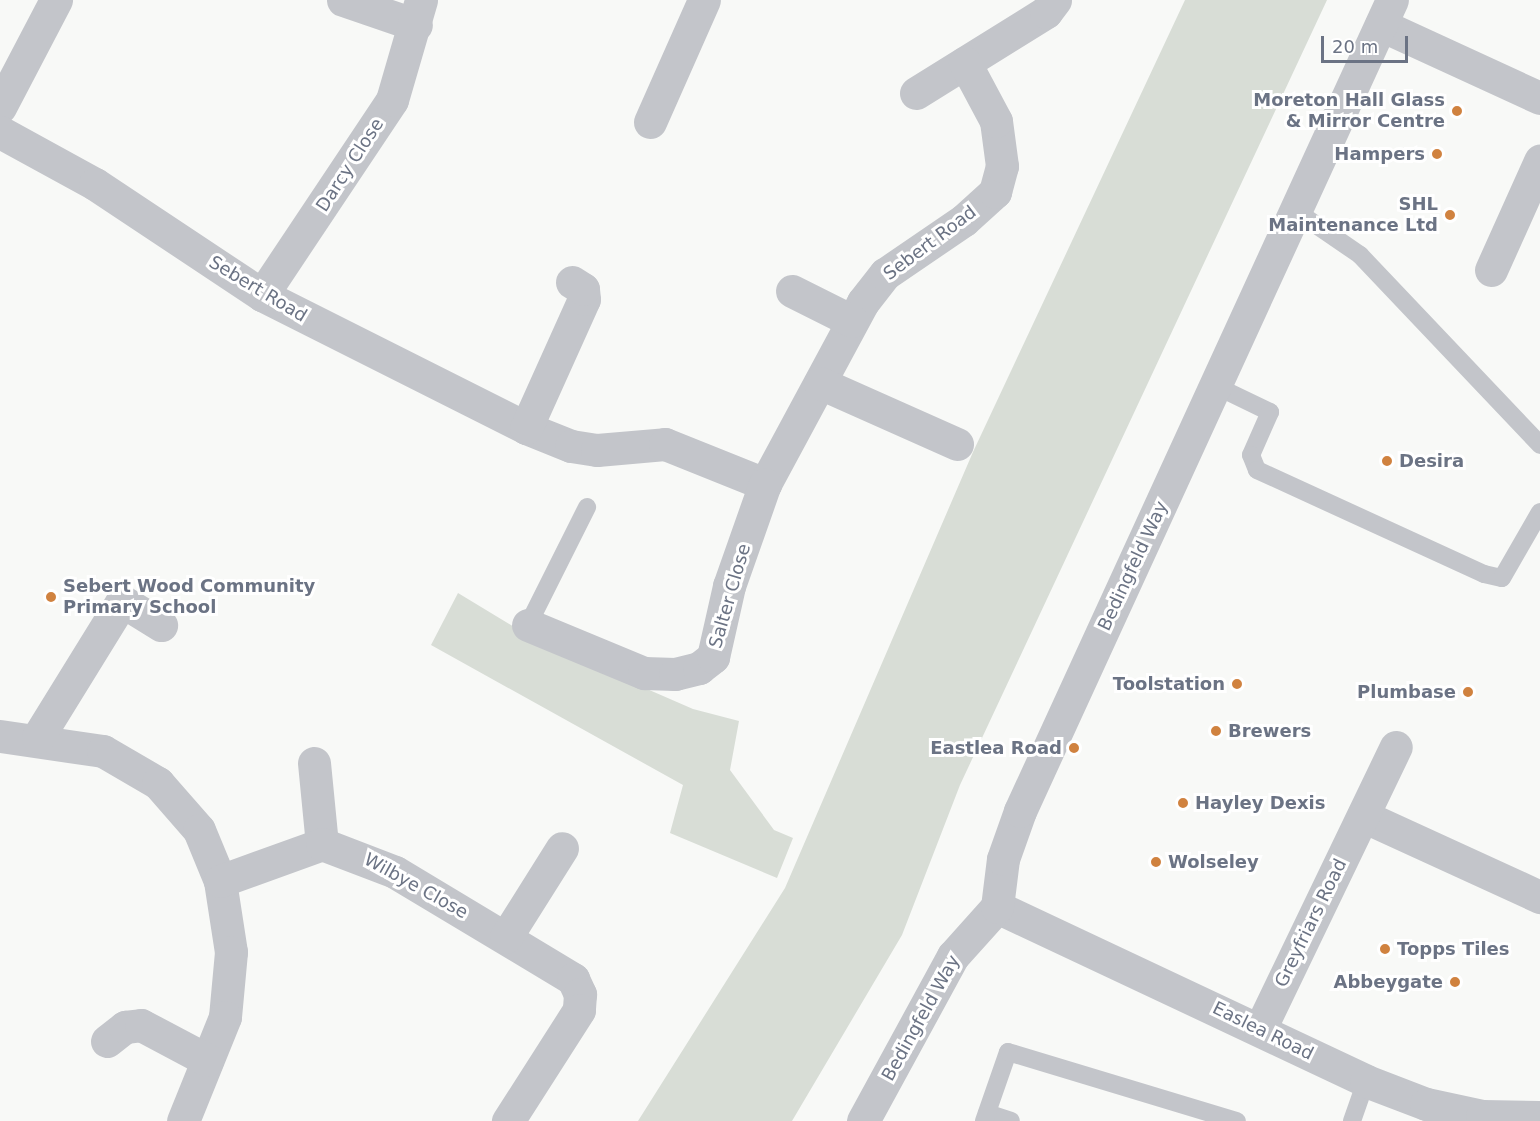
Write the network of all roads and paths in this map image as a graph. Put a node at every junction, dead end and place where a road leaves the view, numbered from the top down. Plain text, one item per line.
1 (56, 0) edge
2 (343, 0) edge
3 (704, 0) edge
4 (1055, 0) edge
5 (418, 12) edge
6 (1386, 13) edge
7 (965, 63) junction
8 (916, 93) dead end
9 (1540, 98) edge
10 (0, 107) edge
11 (650, 122) dead end
12 (0, 132) edge
13 (1540, 161) edge
14 (1296, 211) junction
15 (1491, 270) dead end
16 (572, 282) dead end
17 (792, 291) dead end
18 (262, 295) junction
19 (852, 321) junction
20 (820, 383) junction
21 (1216, 386) junction
22 (526, 428) junction
23 (957, 444) dead end
24 (1540, 445) edge
25 (765, 484) junction
26 (587, 507) dead end
27 (1540, 512) edge
28 (161, 625) dead end
29 (528, 625) joint
30 (0, 736) edge
31 (38, 737) junction
32 (1396, 747) dead end
33 (314, 763) dead end
34 (1363, 816) junction
35 (322, 844) junction
36 (562, 848) dead end
37 (220, 881) junction
38 (1540, 897) edge
39 (997, 907) junction
40 (506, 937) junction
41 (1260, 1029) junction
42 (107, 1041) dead end
43 (207, 1060) junction
44 (1366, 1081) junction
45 (986, 1117) edge
46 (1540, 1118) edge
47 (183, 1121) edge
48 (508, 1121) edge
49 (863, 1121) edge
50 (1011, 1121) edge
51 (1237, 1121) edge
52 (1352, 1121) edge

1 - 10 street
2 - 5 street, Darcy Close
3 - 11 street
4 - 7 street
5 - 18 street, Darcy Close
6 - 9 street
6 - 14 street, Bedingfeld Way
7 - 8 street
7 - 19 street, Sebert Road
12 - 18 street, Sebert Road
13 - 15 street
14 - 21 street, Bedingfeld Way
14 - 24 lane
16 - 22 street
17 - 19 street
18 - 22 street, Sebert Road
19 - 20 street, Sebert Road
20 - 23 street
20 - 25 street, Sebert Road
21 - 27 lane
21 - 39 street, Bedingfeld Way
22 - 25 street, Sebert Road
25 - 29 street, Salter Close
26 - 29 lane
28 - 31 street
30 - 31 street
31 - 37 street
32 - 34 street, Greyfriars Road
33 - 35 street
34 - 38 street
34 - 41 street, Greyfriars Road
35 - 37 street
35 - 40 street, Wilbye Close
36 - 40 street
37 - 43 street
39 - 41 street, Easlea Road
39 - 49 street, Bedingfeld Way
40 - 48 street, Wilbye Close
41 - 44 street, Easlea Road
42 - 43 street
43 - 47 street
44 - 46 street, Easlea Road
44 - 52 lane
45 - 50 lane
45 - 51 lane

